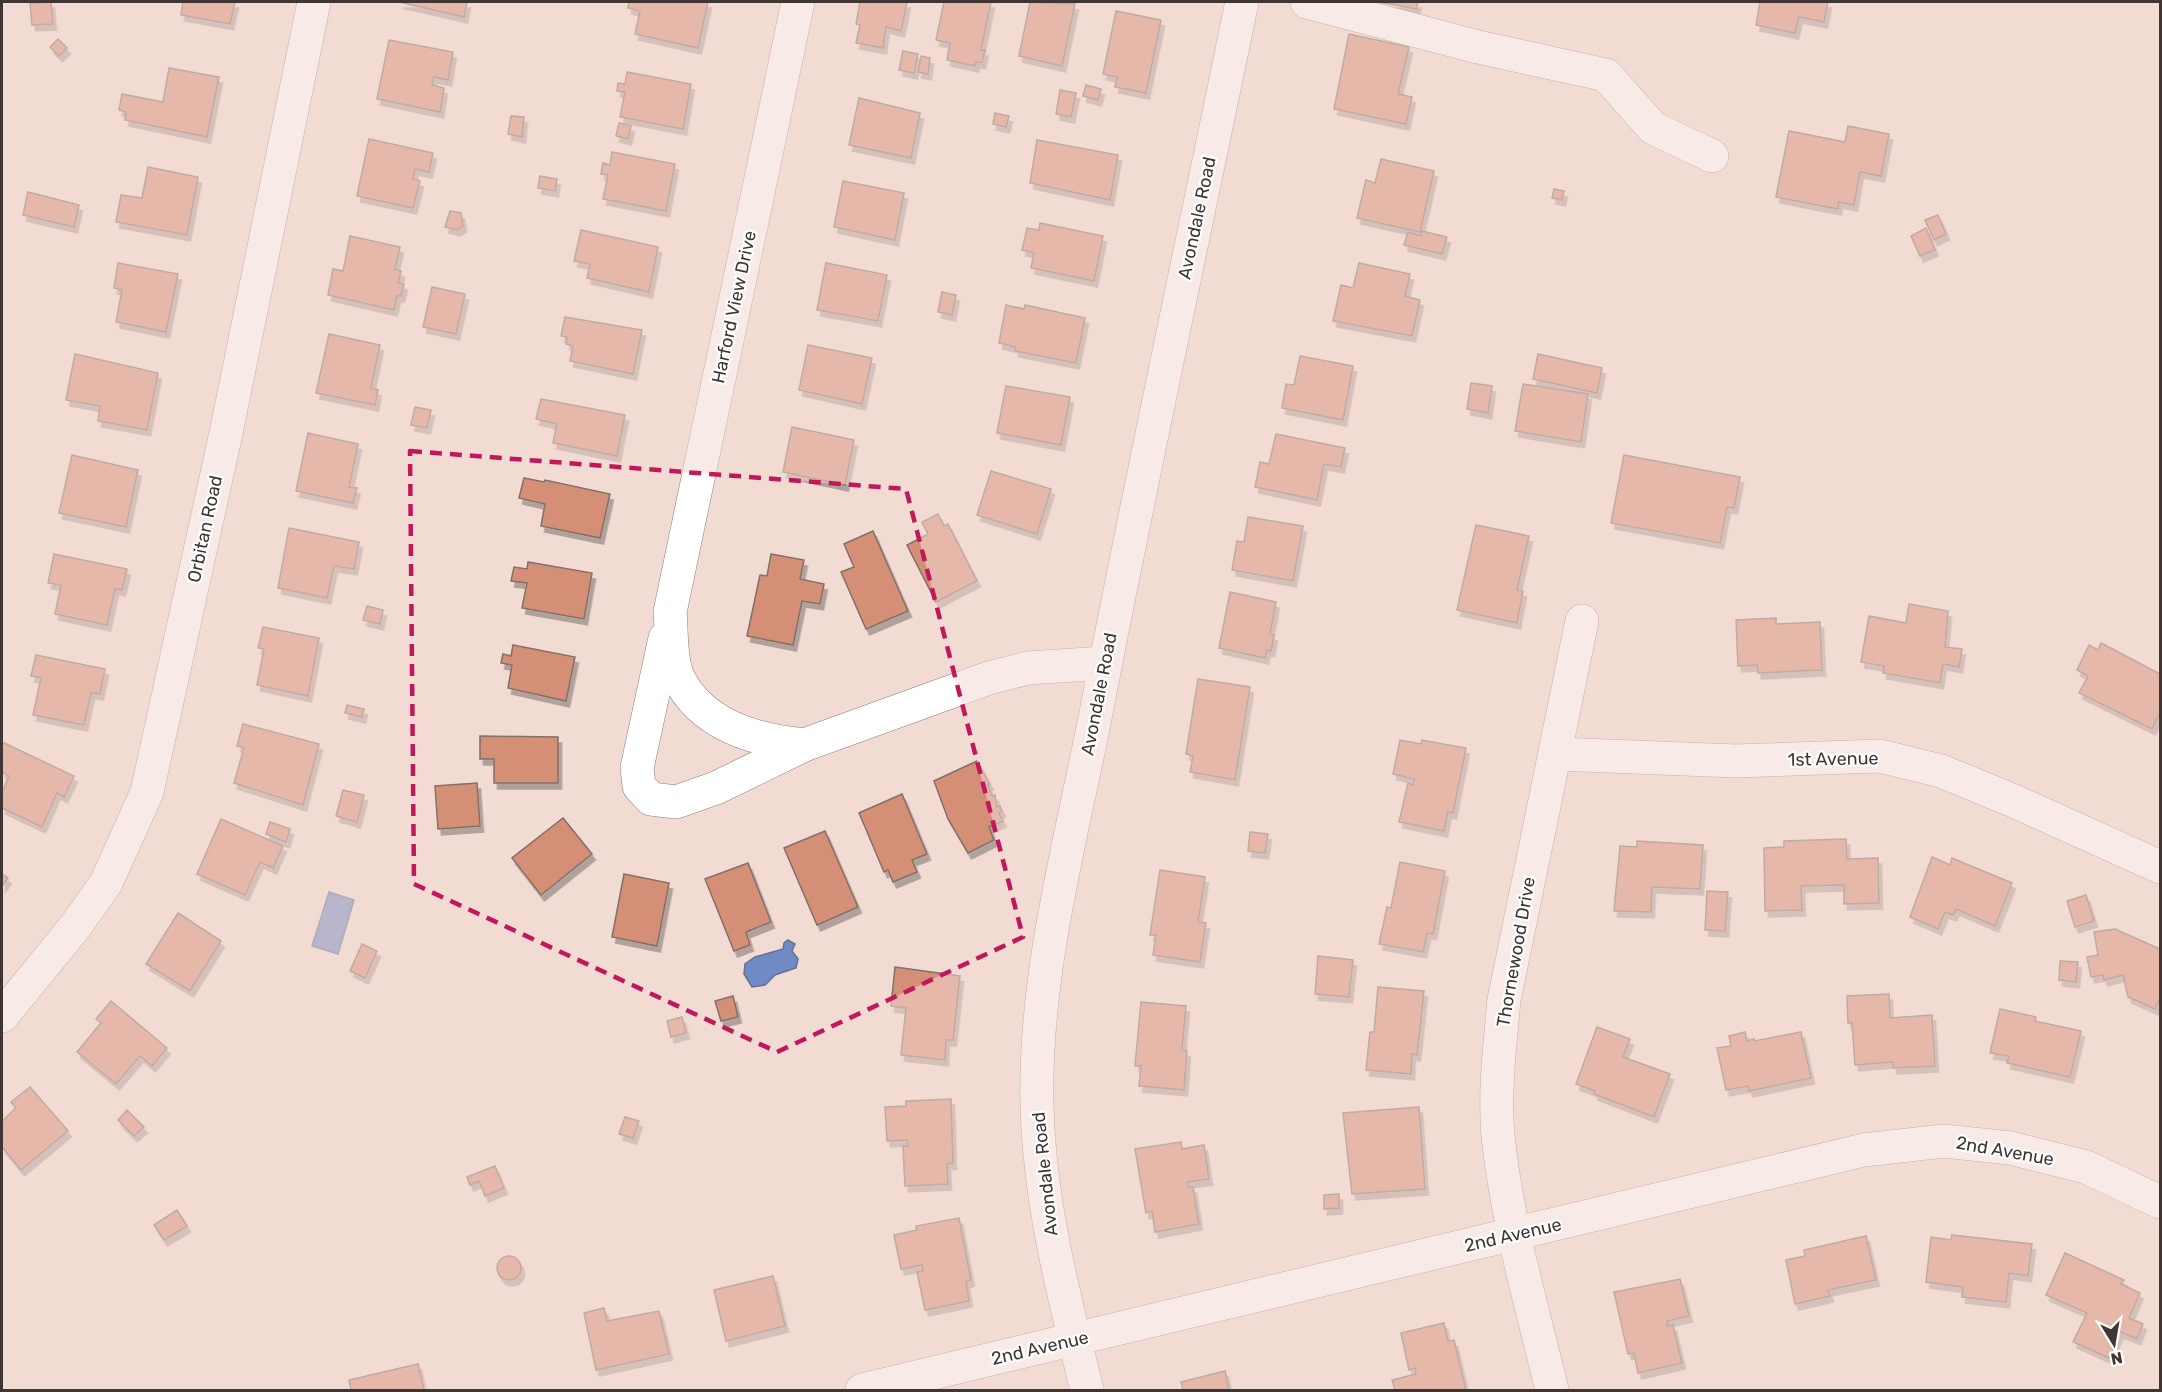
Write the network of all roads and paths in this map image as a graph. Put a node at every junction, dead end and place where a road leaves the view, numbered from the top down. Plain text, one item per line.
1 (314, 2) edge
2 (798, 2) edge
3 (1242, 2) edge
4 (1306, 2) edge
5 (1712, 156) dead end
6 (670, 612) junction
7 (1582, 621) dead end
8 (1105, 663) junction
9 (804, 745) junction
10 (1556, 754) junction
11 (2160, 867) edge
12 (2, 1016) edge
13 (2160, 1202) edge
14 (1515, 1234) junction
15 (1074, 1340) junction
16 (862, 1390) edge
17 (1087, 1390) edge
18 (1552, 1390) edge

1 - 12 street, Orbitan Road
2 - 6 street, Harford View Drive
3 - 8 street, Avondale Road
4 - 5 street
6 - 9 street, Harford View Drive
6 - 9 street, Harford View Drive
7 - 10 street, Thornewood Drive
8 - 9 street, Harford View Drive
8 - 15 street, Avondale Road
10 - 11 street, 1st Avenue
10 - 14 street, Thornewood Drive
13 - 14 street, 2nd Avenue
14 - 15 street, 2nd Avenue
14 - 18 street, Thornewood Drive
15 - 16 street, 2nd Avenue
15 - 17 street, Avondale Road

